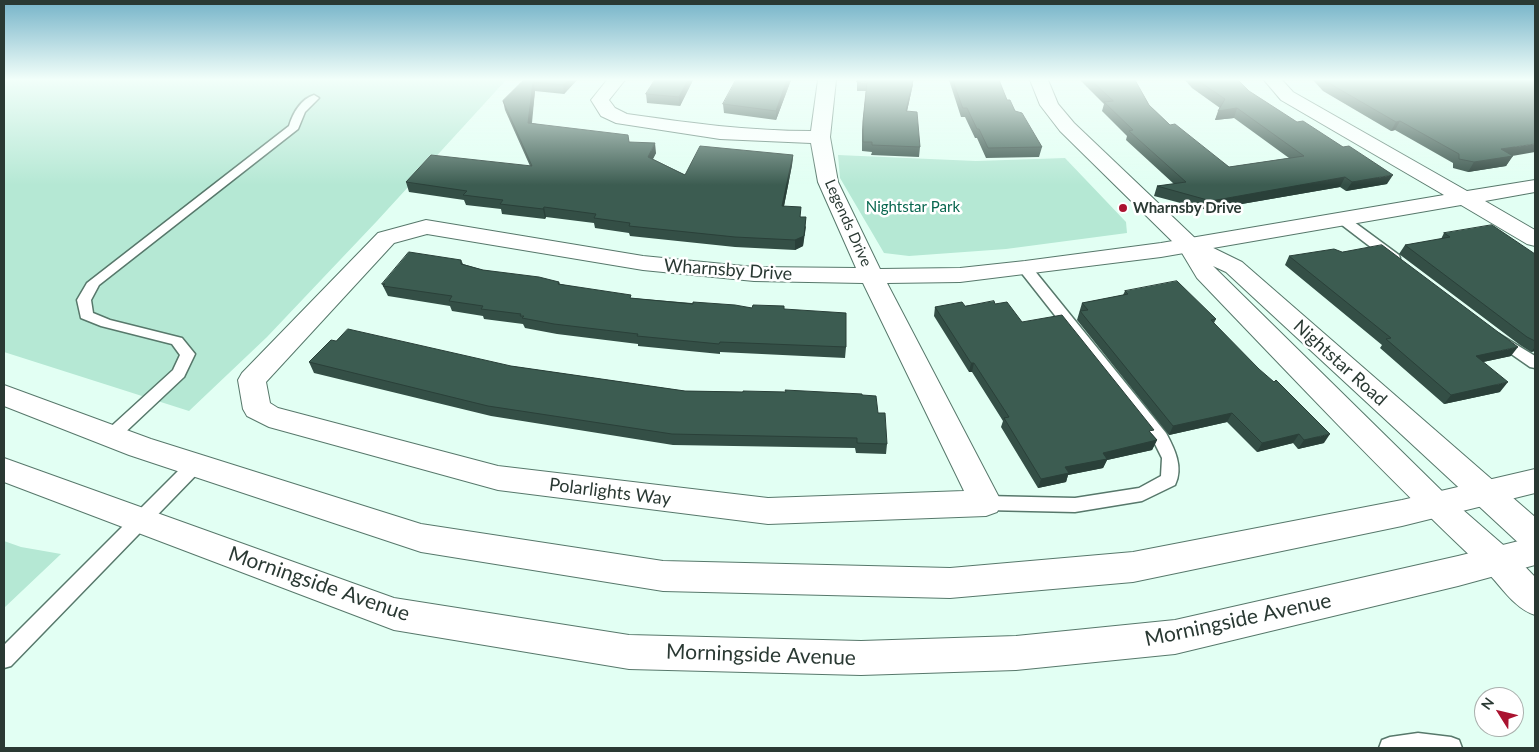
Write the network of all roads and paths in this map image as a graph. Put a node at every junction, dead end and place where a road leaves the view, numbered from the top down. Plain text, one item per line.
1 (298, 115) edge
2 (615, 115) edge
3 (823, 115) edge
4 (1058, 115) edge
5 (1320, 115) edge
6 (820, 137) junction
7 (1535, 186) edge
8 (1464, 198) junction
9 (1342, 219) junction
10 (426, 226) joint
11 (1535, 239) edge
12 (1189, 245) junction
13 (1404, 266) edge
14 (1025, 268) junction
15 (872, 276) junction
16 (1491, 332) edge
17 (1535, 363) edge
18 (4, 395) edge
19 (111, 436) junction
20 (196, 465) junction
21 (4, 470) edge
22 (1535, 481) edge
23 (1484, 492) junction
24 (986, 503) junction
25 (1436, 505) junction
26 (138, 521) junction
27 (1535, 536) edge
28 (1535, 551) edge
29 (1496, 560) junction
30 (1535, 600) edge
31 (4, 659) edge
32 (1390, 748) edge
33 (1451, 748) edge

1 - 19 lane
2 - 6 street
3 - 6 street, Legends Drive
4 - 12 street, Nightstar Road
5 - 8 street
6 - 15 street, Legends Drive
7 - 8 street, Wharnsby Drive
8 - 9 street, Wharnsby Drive
8 - 11 street
9 - 12 street, Wharnsby Drive
9 - 13 lane
10 - 15 street, Wharnsby Drive
10 - 24 street, Polarlights Way
12 - 14 street, Wharnsby Drive
12 - 23 street, Nightstar Road
12 - 25 street, Nightstar Road
14 - 15 street, Wharnsby Drive
14 - 24 lane
15 - 24 street
16 - 17 lane
18 - 19 street
19 - 20 street
20 - 25 street
20 - 26 lane
21 - 26 street, Morningside Avenue
22 - 23 street
23 - 25 street
23 - 27 street, Nightstar Road
25 - 29 street, Nightstar Road
26 - 29 street, Morningside Avenue
26 - 31 lane
28 - 29 street, Morningside Avenue
29 - 30 street, Nightstar Road
32 - 33 lane

